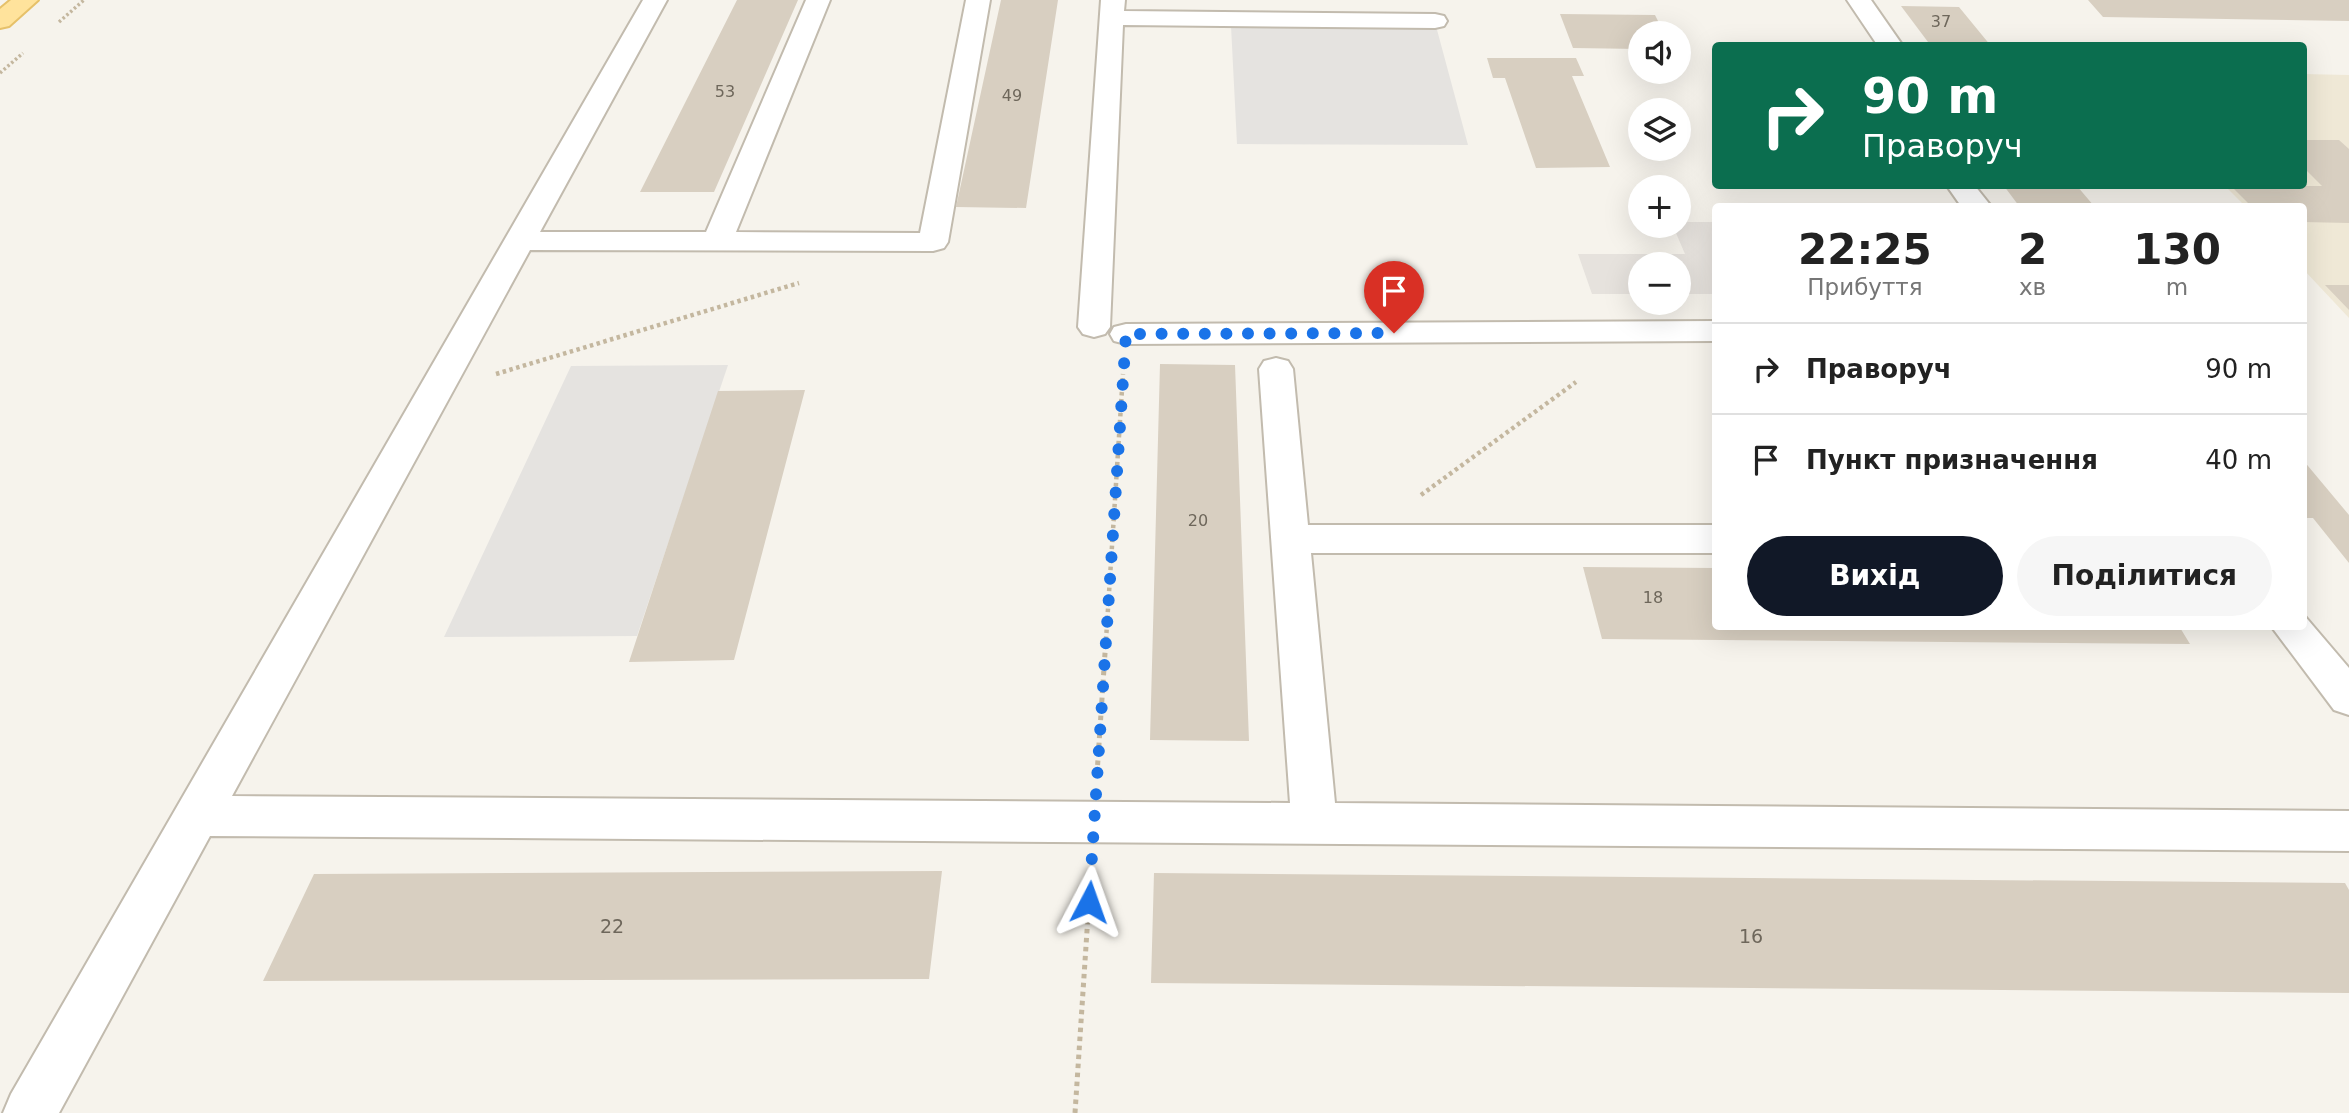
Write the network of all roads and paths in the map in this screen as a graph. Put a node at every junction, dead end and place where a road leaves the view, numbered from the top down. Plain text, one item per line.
1 (26, 0) edge
2 (655, 0) edge
3 (818, 0) edge
4 (978, 0) edge
5 (1859, 0) edge
6 (1112, 9) edge
7 (0, 21) edge
8 (1435, 21) dead end
9 (1888, 42) edge
10 (718, 240) junction
11 (519, 241) junction
12 (802, 282) dead end
13 (1094, 327) dead end
14 (1712, 331) edge
15 (1126, 334) joint
16 (1276, 369) dead end
17 (1576, 382) dead end
18 (434, 393) junction
19 (1290, 539) junction
20 (1361, 539) junction
21 (1712, 539) edge
22 (2294, 630) edge
23 (2349, 698) edge
24 (197, 816) junction
25 (1094, 822) junction
26 (1314, 823) junction
27 (2349, 831) edge
28 (30, 1113) edge
29 (1075, 1113) edge

1 - 7 main road
2 - 11 street
3 - 10 street
4 - 10 street
5 - 9 street
6 - 8 street
6 - 13 street
10 - 11 street
11 - 18 street
12 - 18 path
14 - 15 street
15 - 25 path
16 - 19 street
17 - 20 path
18 - 24 street
19 - 20 street
19 - 26 street
20 - 21 street
22 - 23 street
24 - 25 street
24 - 28 street
25 - 26 street
25 - 29 path
26 - 27 street

